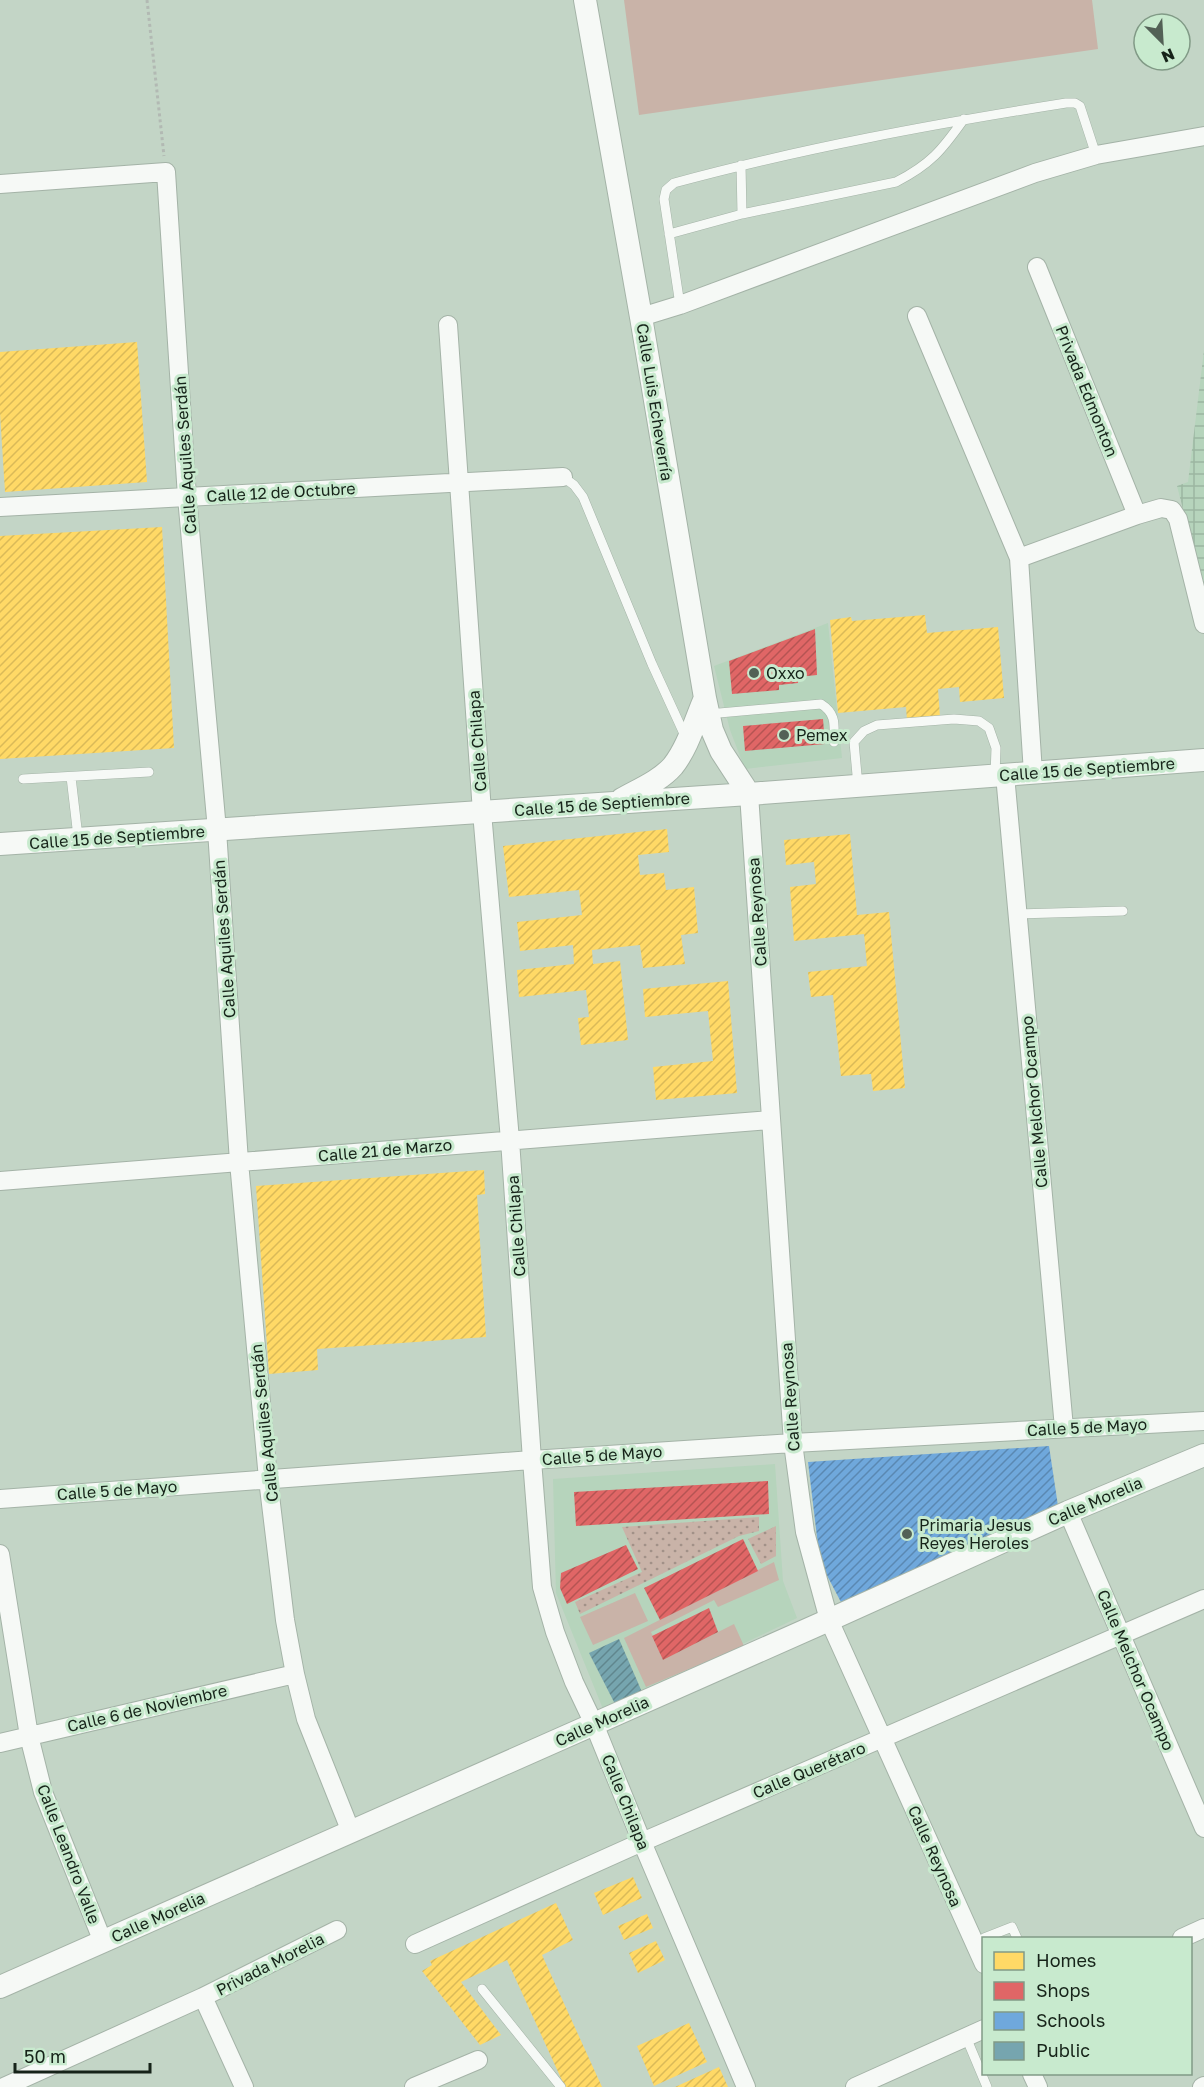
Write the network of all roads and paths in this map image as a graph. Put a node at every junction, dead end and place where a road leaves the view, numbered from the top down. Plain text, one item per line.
1 (147, 0) edge
2 (585, 0) edge
3 (964, 119) junction
4 (1204, 136) edge
5 (1096, 154) junction
6 (741, 165) junction
7 (166, 172) junction
8 (0, 184) edge
9 (742, 214) junction
10 (669, 234) junction
11 (1037, 267) dead end
12 (680, 305) junction
13 (641, 316) junction
14 (917, 316) dead end
15 (448, 325) dead end
16 (563, 477) joint
17 (460, 482) junction
18 (187, 497) junction
19 (0, 507) edge
20 (1137, 515) junction
21 (1019, 558) junction
22 (1204, 624) edge
23 (706, 706) junction
24 (687, 741) junction
25 (834, 742) dead end
26 (1204, 760) edge
27 (149, 772) dead end
28 (1033, 773) junction
29 (1000, 775) junction
30 (71, 777) junction
31 (23, 779) dead end
32 (858, 786) junction
33 (749, 794) junction
34 (614, 803) junction
35 (482, 812) junction
36 (217, 830) junction
37 (78, 839) junction
38 (0, 844) edge
39 (1122, 911) dead end
40 (1017, 914) junction
41 (771, 1120) junction
42 (510, 1140) junction
43 (239, 1162) junction
44 (0, 1181) edge
45 (1204, 1421) edge
46 (1064, 1428) junction
47 (793, 1443) junction
48 (1204, 1455) edge
49 (532, 1460) junction
50 (268, 1479) junction
51 (0, 1499) edge
52 (1068, 1512) junction
53 (0, 1554) edge
54 (1204, 1599) edge
55 (829, 1620) junction
56 (1120, 1635) junction
57 (295, 1674) junction
58 (594, 1724) junction
59 (28, 1736) junction
60 (881, 1738) junction
61 (0, 1743) edge
62 (1204, 1828) edge
63 (351, 1832) junction
64 (642, 1842) junction
65 (1204, 1928) edge
66 (337, 1930) dead end
67 (988, 1937) edge
68 (1017, 1937) edge
69 (1184, 1937) edge
70 (981, 1940) edge
71 (103, 1942) junction
72 (415, 1944) dead end
73 (0, 1987) edge
74 (482, 1989) dead end
75 (203, 1997) junction
76 (982, 2030) edge
77 (966, 2037) junction
78 (478, 2060) dead end
79 (4, 2087) edge
80 (244, 2087) edge
81 (414, 2087) edge
82 (561, 2087) edge
83 (746, 2087) edge
84 (855, 2087) edge
85 (987, 2087) edge

1 - 7 path
2 - 13 street, Calle Luis Echeverría
3 - 5 lane
3 - 6 lane
3 - 9 lane
4 - 5 street
5 - 12 street
6 - 9 lane
6 - 10 lane
7 - 8 street
7 - 18 street, Calle Aquiles Serdán
9 - 10 lane
10 - 12 lane
11 - 20 street, Privada Edmonton
12 - 13 street
13 - 23 street, Calle Luis Echeverría
14 - 21 street
15 - 17 street, Calle Chilapa
16 - 17 street, Calle 12 de Octubre
16 - 24 lane
17 - 18 street, Calle 12 de Octubre
17 - 35 street, Calle Chilapa
18 - 19 street, Calle 12 de Octubre
18 - 36 street, Calle Aquiles Serdán
20 - 21 street
20 - 22 street
21 - 28 street
23 - 24 street
23 - 25 lane
23 - 33 street, Calle Luis Echeverría
24 - 34 street
26 - 28 street, Calle 15 de Septiembre
27 - 30 lane
28 - 29 street, Calle 15 de Septiembre
29 - 32 street, Calle 15 de Septiembre
29 - 32 lane
29 - 40 street, Calle Melchor Ocampo
30 - 31 lane
30 - 37 lane
32 - 33 street, Calle 15 de Septiembre
33 - 34 street, Calle 15 de Septiembre
33 - 41 street, Calle Reynosa
34 - 35 street, Calle 15 de Septiembre
35 - 36 street, Calle 15 de Septiembre
35 - 42 street, Calle Chilapa
36 - 37 street, Calle 15 de Septiembre
36 - 43 street, Calle Aquiles Serdán
37 - 38 street, Calle 15 de Septiembre
39 - 40 lane
40 - 46 street, Calle Melchor Ocampo
41 - 42 street, Calle 21 de Marzo
41 - 47 street, Calle Reynosa
42 - 43 street, Calle 21 de Marzo
42 - 49 street, Calle Chilapa
43 - 44 street, Calle 21 de Marzo
43 - 50 street, Calle Aquiles Serdán
45 - 46 street, Calle 5 de Mayo
46 - 47 street, Calle 5 de Mayo
47 - 49 street, Calle 5 de Mayo
47 - 55 street, Calle Reynosa
48 - 52 street, Calle Morelia
49 - 50 street, Calle 5 de Mayo
49 - 58 street, Calle Chilapa
50 - 51 street, Calle 5 de Mayo
50 - 57 street, Calle Aquiles Serdán
52 - 55 street, Calle Morelia
52 - 56 street, Calle Melchor Ocampo
53 - 59 street, Calle Leandro Valle
54 - 56 street, Calle Querétaro
55 - 58 street, Calle Morelia
55 - 60 street, Calle Reynosa
56 - 60 street, Calle Querétaro
56 - 62 street, Calle Melchor Ocampo
57 - 59 street, Calle 6 de Noviembre
57 - 63 street, Calle Aquiles Serdán
58 - 63 street, Calle Morelia
58 - 64 street, Calle Chilapa
59 - 61 street, Calle 6 de Noviembre
59 - 71 street, Calle Leandro Valle
60 - 64 street, Calle Querétaro
60 - 70 street, Calle Reynosa
63 - 71 street, Calle Morelia
64 - 72 street, Calle Querétaro
64 - 83 street, Calle Chilapa
65 - 69 street
66 - 75 street, Privada Morelia
67 - 68 lane
71 - 73 street, Calle Morelia
74 - 82 lane
75 - 79 street, Privada Morelia
75 - 80 street
76 - 77 street
77 - 84 street
77 - 85 lane
78 - 81 street

